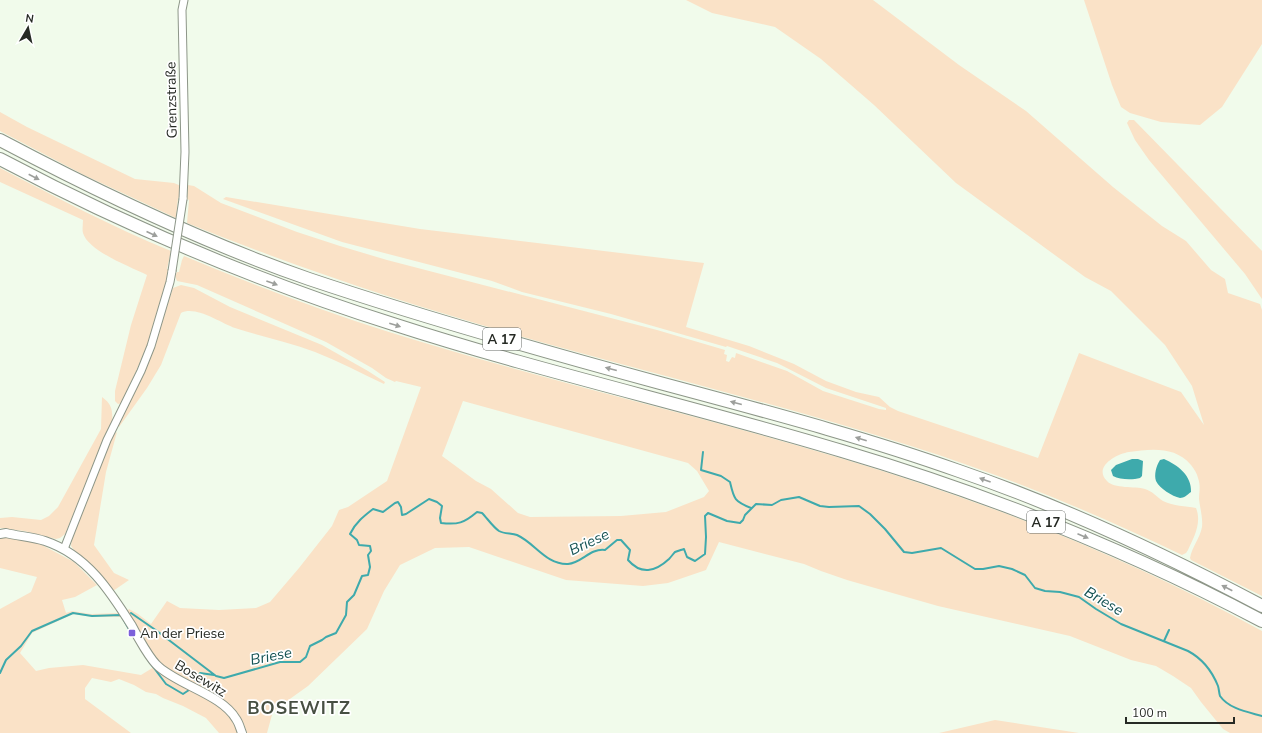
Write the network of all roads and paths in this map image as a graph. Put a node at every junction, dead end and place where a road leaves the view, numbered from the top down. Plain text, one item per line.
1 (184, 0) edge
2 (0, 140) edge
3 (0, 159) edge
4 (0, 534) edge
5 (64, 549) junction
6 (1262, 606) edge
7 (1262, 621) edge
8 (242, 733) edge

1 - 5 street, Grenzstraße, bridge
6 -> 2 highway, A 17
3 -> 7 highway, A 17
4 - 5 street, Bosewitz
5 - 8 street, Bosewitz

